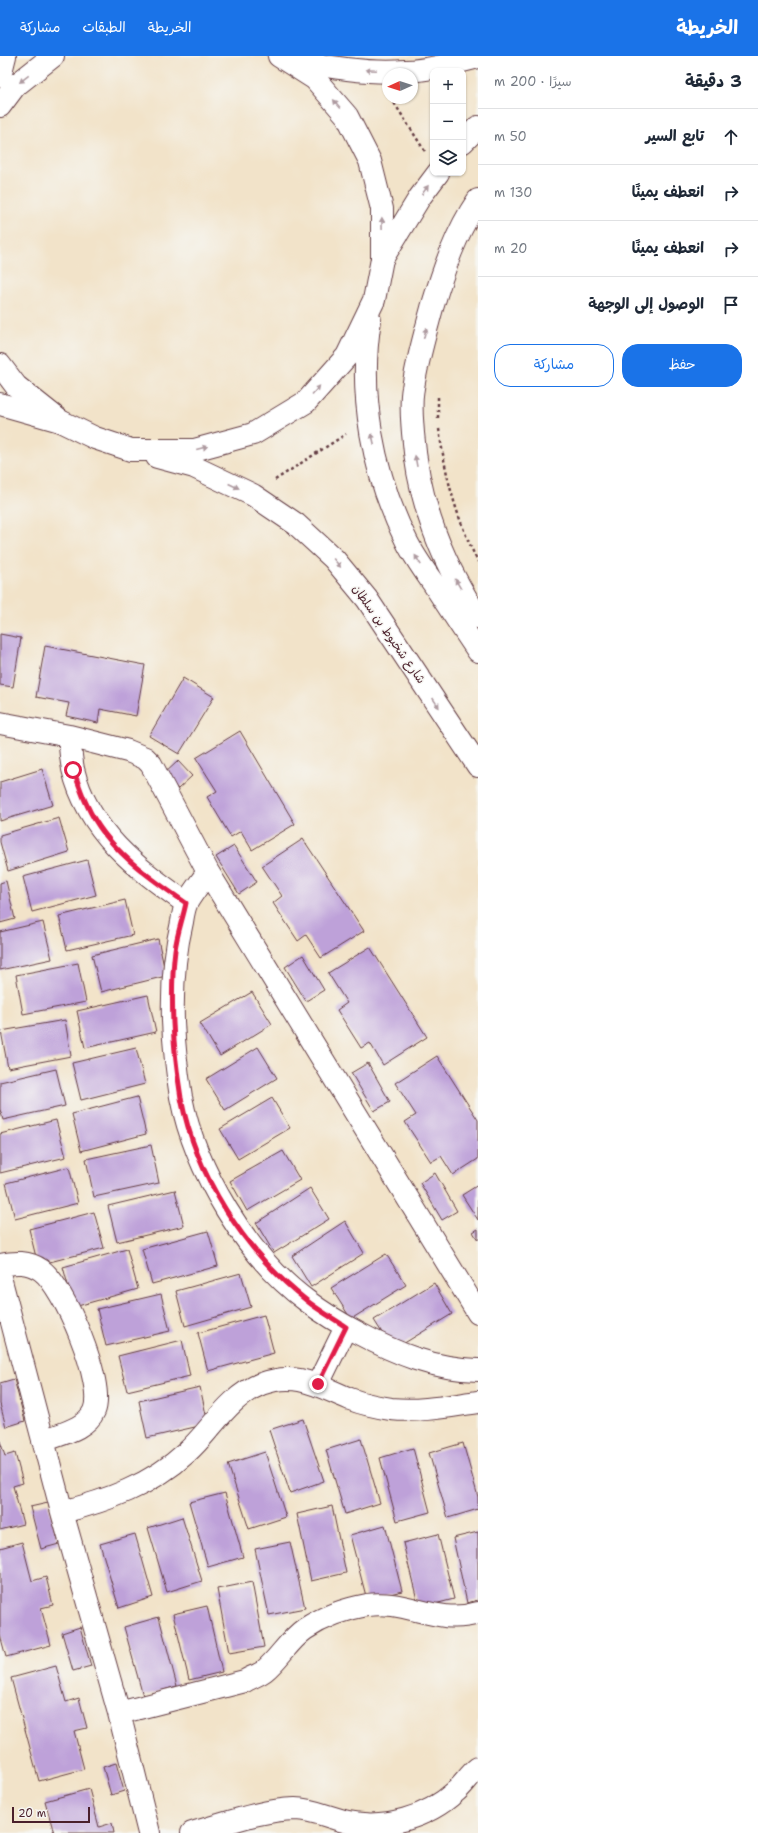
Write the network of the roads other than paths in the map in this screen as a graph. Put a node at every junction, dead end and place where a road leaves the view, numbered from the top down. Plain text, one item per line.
1 (5, 56) edge
2 (53, 56) edge
3 (478, 57) edge
4 (282, 58) edge
5 (0, 76) edge
6 (0, 106) edge
7 (478, 127) edge
8 (465, 140) edge
9 (430, 172) edge
10 (478, 200) edge
11 (382, 259) junction
12 (374, 300) junction
13 (0, 365) edge
14 (0, 404) edge
15 (60, 421) junction
16 (131, 450) junction
17 (478, 617) edge
18 (478, 651) edge
19 (0, 724) edge
20 (69, 736) junction
21 (478, 766) edge
22 (208, 872) junction
23 (186, 903) junction
24 (0, 1265) edge
25 (0, 1277) edge
26 (478, 1313) edge
27 (346, 1327) junction
28 (478, 1370) edge
29 (318, 1384) junction
30 (478, 1402) edge
31 (43, 1441) junction
32 (62, 1512) junction
33 (478, 1613) edge
34 (119, 1713) junction
35 (478, 1768) edge
36 (149, 1833) edge
37 (192, 1833) edge

1 - 5 street
2 -> 6 street
3 -> 4 street
11 -> 4 street
7 - 8 street
11 -> 9 street
17 -> 10 street
11 - 12 street
16 -> 12 street
18 -> 12 street
13 - 15 street
14 - 15 street
15 - 16 street, شارع شخبوط بن سلطان
16 -> 21 street, شارع شخبوط بن سلطان
19 - 20 street
20 - 22 street
20 - 23 street
22 - 23 street
22 - 26 street
23 - 27 street
24 - 31 street
25 - 31 street
27 - 28 street
27 - 29 street
29 - 30 street
29 - 32 street
31 - 32 street
32 - 34 street
33 - 34 street
34 - 36 street
35 - 37 street

